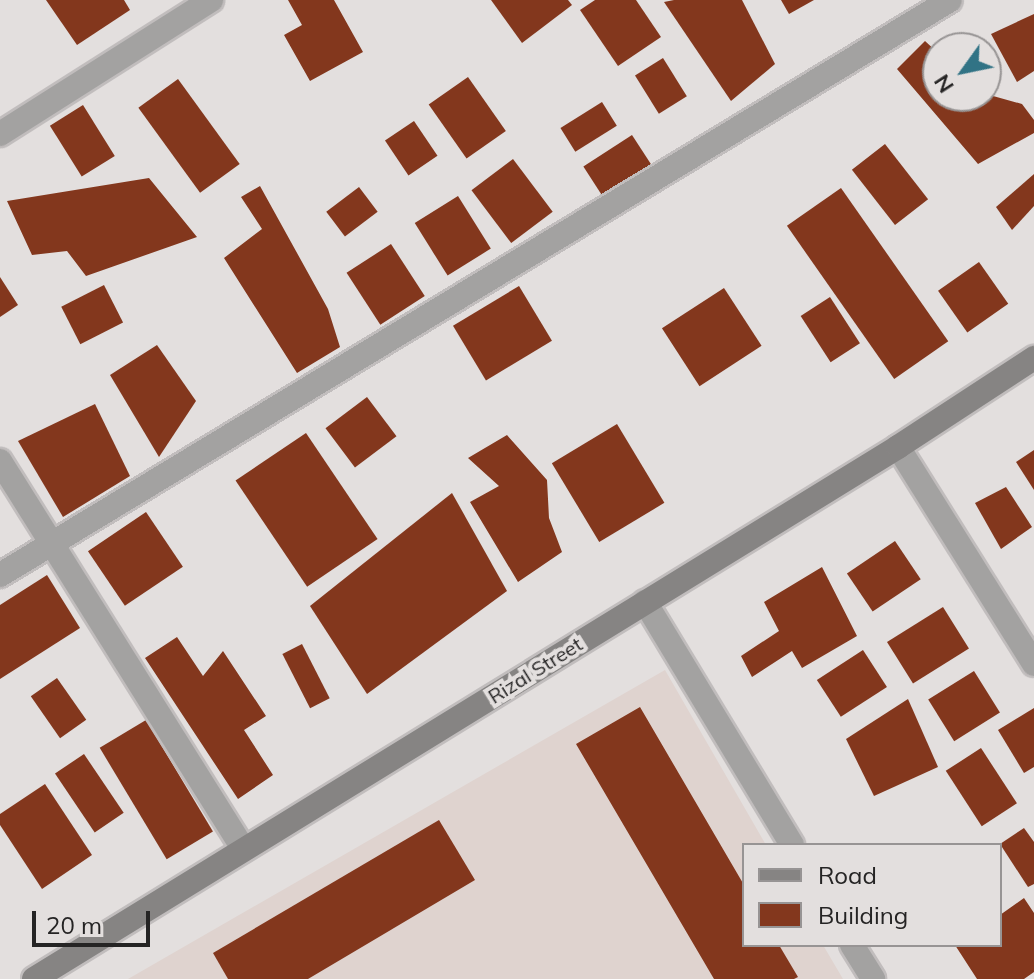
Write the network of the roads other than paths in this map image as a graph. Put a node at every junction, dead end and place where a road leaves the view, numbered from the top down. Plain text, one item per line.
1 (211, 0) edge
2 (950, 0) edge
3 (0, 134) edge
4 (1034, 358) edge
5 (898, 447) junction
6 (0, 461) edge
7 (52, 544) junction
8 (0, 575) edge
9 (645, 602) junction
10 (1034, 664) edge
11 (791, 843) edge
12 (243, 849) junction
13 (853, 947) edge
14 (34, 979) edge
15 (873, 979) edge

1 - 3 street
2 - 7 street
4 - 5 main road, Rizal Street
5 - 9 main road, Rizal Street
5 - 10 street
6 - 7 street
7 - 8 street
7 - 12 street
9 - 11 street
9 - 12 main road, Rizal Street
12 - 14 main road, Rizal Street
13 - 15 street

